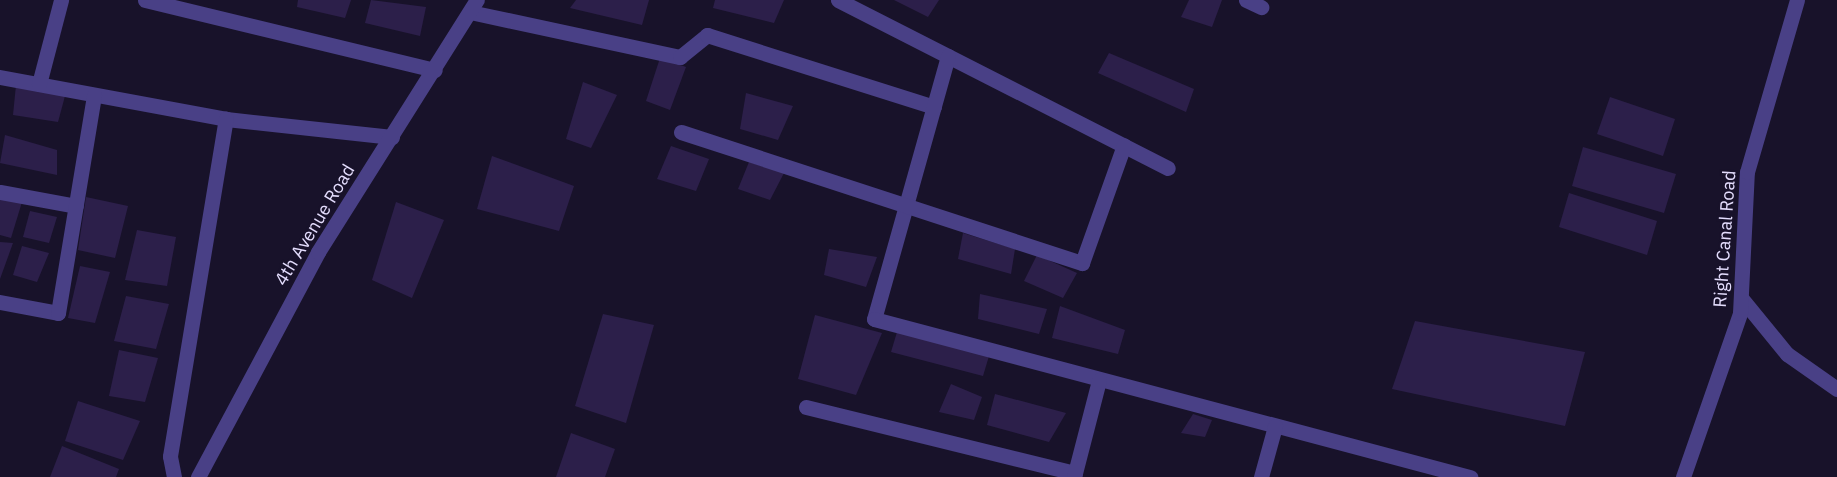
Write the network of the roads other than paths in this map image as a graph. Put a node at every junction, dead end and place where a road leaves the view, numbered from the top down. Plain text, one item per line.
1 (61, 0) edge
2 (145, 0) edge
3 (838, 0) edge
4 (1246, 0) edge
5 (1797, 0) edge
6 (474, 6) edge
7 (1261, 8) dead end
8 (948, 56) junction
9 (435, 70) junction
10 (0, 77) edge
11 (39, 84) junction
12 (94, 95) junction
13 (934, 107) junction
14 (226, 119) junction
15 (681, 132) dead end
16 (392, 137) junction
17 (1124, 145) junction
18 (1168, 168) dead end
19 (0, 192) edge
20 (76, 206) junction
21 (904, 206) junction
22 (1742, 299) junction
23 (0, 302) edge
24 (1099, 381) junction
25 (1837, 389) edge
26 (806, 408) dead end
27 (1275, 426) junction
28 (1075, 475) edge
29 (174, 477) edge
30 (198, 477) edge
31 (1262, 477) edge
32 (1470, 477) edge
33 (1683, 477) edge

1 - 11 street
2 - 9 street
3 - 8 street
4 - 7 street
5 - 22 street, Right Canal Road
6 - 9 street, 4th Avenue Road
6 - 13 street
8 - 13 street
8 - 17 street
9 - 16 street, 4th Avenue Road
10 - 11 street
11 - 12 street
12 - 14 street
12 - 20 street
13 - 21 street
14 - 16 street
14 - 29 street
15 - 21 street
16 - 30 street, 4th Avenue Road
17 - 18 street
17 - 21 street
19 - 20 street
20 - 23 street
21 - 24 street
22 - 25 street
22 - 33 street, Right Canal Road
24 - 27 street
24 - 28 street
26 - 28 street
27 - 31 street
27 - 32 street

